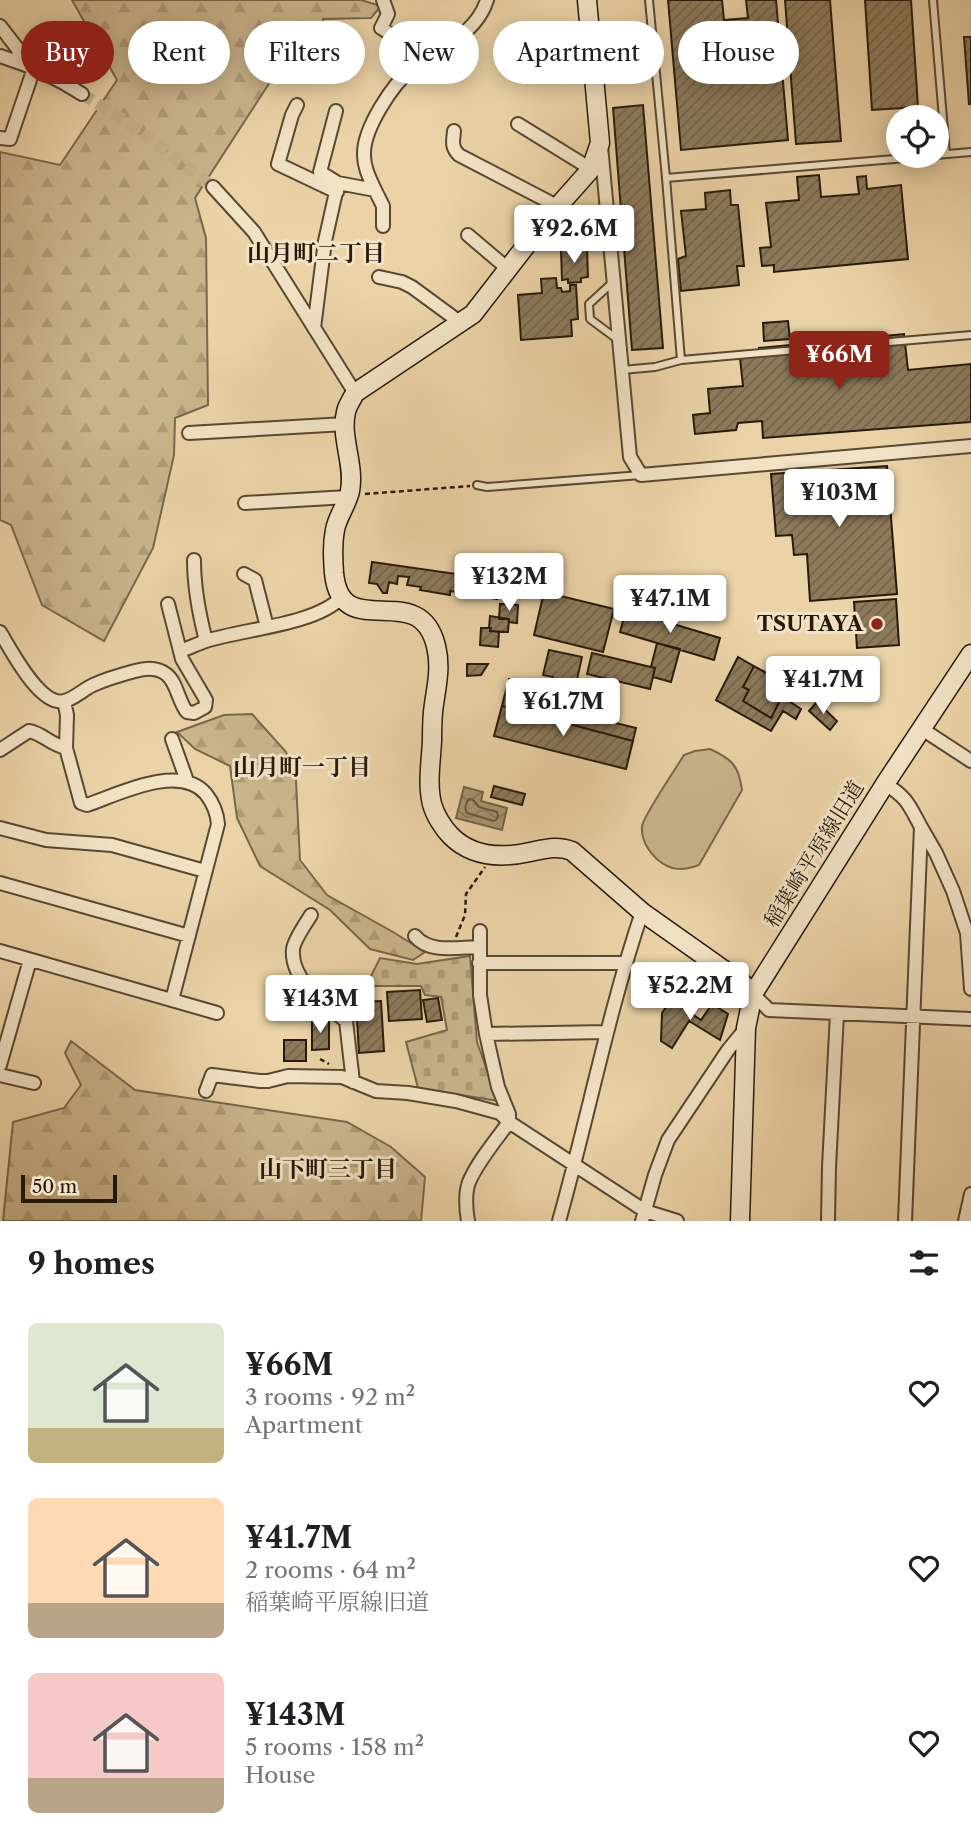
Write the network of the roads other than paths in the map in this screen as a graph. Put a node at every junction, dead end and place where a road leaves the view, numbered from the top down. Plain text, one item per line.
1 (383, 0) edge
2 (487, 0) edge
3 (587, 0) edge
4 (649, 0) edge
5 (933, 0) edge
6 (384, 21) edge
7 (476, 21) edge
8 (0, 26) edge
9 (21, 54) edge
10 (0, 56) edge
11 (21, 63) edge
12 (24, 84) edge
13 (67, 84) edge
14 (398, 84) edge
15 (82, 93) tunnel mouth
16 (297, 105) dead end
17 (942, 105) edge
18 (336, 111) dead end
19 (518, 124) dead end
20 (454, 131) dead end
21 (0, 138) edge
22 (600, 143) junction
23 (971, 152) edge
24 (949, 155) edge
25 (886, 160) edge
26 (590, 169) junction
27 (666, 178) junction
28 (213, 187) tunnel mouth
29 (337, 187) junction
30 (375, 190) junction
31 (557, 206) junction
32 (383, 226) dead end
33 (468, 235) dead end
34 (508, 270) junction
35 (379, 277) dead end
36 (614, 281) junction
37 (461, 323) junction
38 (314, 328) junction
39 (971, 335) edge
40 (619, 340) junction
41 (681, 360) junction
42 (622, 370) junction
43 (355, 393) junction
44 (345, 424) junction
45 (189, 433) dead end
46 (971, 446) edge
47 (641, 475) junction
48 (477, 485) road end
49 (348, 496) junction
50 (245, 503) dead end
51 (194, 560) dead end
52 (244, 574) dead end
53 (341, 598) junction
54 (168, 604) dead end
55 (267, 627) junction
56 (1, 635) edge
57 (206, 641) junction
58 (180, 651) junction
59 (971, 654) edge
60 (64, 701) junction
61 (922, 729) junction
62 (172, 739) dead end
63 (66, 748) junction
64 (0, 750) edge
65 (971, 761) edge
66 (187, 781) junction
67 (885, 784) junction
68 (921, 827) junction
69 (0, 828) edge
70 (205, 872) junction
71 (0, 883) edge
72 (642, 912) junction
73 (311, 915) dead end
74 (480, 931) dead end
75 (311, 933) dead end
76 (189, 936) junction
77 (415, 936) dead end
78 (295, 944) junction
79 (480, 947) junction
80 (0, 951) edge
81 (30, 960) junction
82 (479, 962) junction
83 (625, 963) junction
84 (971, 989) edge
85 (753, 994) junction
86 (172, 999) junction
87 (217, 1013) dead end
88 (837, 1014) junction
89 (914, 1017) junction
90 (971, 1019) edge
91 (746, 1028) junction
92 (607, 1032) junction
93 (486, 1034) junction
94 (3, 1043) edge
95 (0, 1065) edge
96 (0, 1075) edge
97 (354, 1082) junction
98 (34, 1083) dead end
99 (206, 1091) dead end
100 (509, 1122) junction
101 (575, 1166) junction
102 (971, 1194) edge
103 (644, 1216) edge
104 (465, 1219) edge
105 (559, 1221) edge
106 (677, 1221) edge
107 (740, 1221) edge
108 (828, 1221) edge
109 (905, 1221) edge
110 (965, 1221) edge

1 - 6 street
2 - 7 street
3 - 22 street
4 - 27 lane
5 - 17 lane
8 - 9 street
10 - 11 street
12 - 21 street
13 - 15 street
14 - 30 street
16 - 29 street
18 - 29 street
19 - 26 street
20 - 31 street
22 - 26 street
22 - 36 street
23 - 24 lane
25 - 27 lane
26 - 31 street
27 - 41 lane
28 - 38 street
29 - 30 street
29 - 38 street
30 - 32 street
31 - 34 street
33 - 34 street
34 - 37 street
35 - 37 street
36 - 40 street
36 - 40 lane
37 - 43 street
38 - 43 street
39 - 41 lane
40 - 42 street
41 - 42 lane
42 - 47 street
43 - 44 street
44 - 45 street
44 - 49 street
46 - 47 street
47 - 48 lane
49 - 50 street
49 - 53 street
51 - 57 street
52 - 55 street
53 - 55 street
53 - 72 street
54 - 58 street
55 - 57 street
56 - 60 street
57 - 58 street
58 - 60 street
59 - 61 street, 稲葉崎平原線旧道
60 - 63 street
61 - 65 street
61 - 67 street, 稲葉崎平原線旧道
62 - 66 street
63 - 64 street
63 - 66 street
66 - 70 street
67 - 68 street
67 - 85 street, 稲葉崎平原線旧道
68 - 84 street
68 - 89 street
69 - 70 street
70 - 76 street
71 - 76 street
72 - 83 street
72 - 85 street
73 - 78 street
74 - 79 street
75 - 78 street
76 - 86 street
77 - 79 street
78 - 97 street
79 - 82 street
80 - 81 street
81 - 86 street
81 - 94 street
82 - 83 street
82 - 93 street
83 - 92 street
85 - 88 street
85 - 91 street, 稲葉崎平原線旧道
86 - 87 street
88 - 89 street
88 - 108 street
89 - 90 street
89 - 109 street
91 - 103 street
91 - 107 street, 稲葉崎平原線旧道
92 - 93 street
92 - 101 street
93 - 100 street
94 - 95 street
96 - 98 street
97 - 99 street
97 - 100 street
100 - 101 street
100 - 104 street
101 - 103 street
101 - 105 street
102 - 110 street
103 - 106 street

